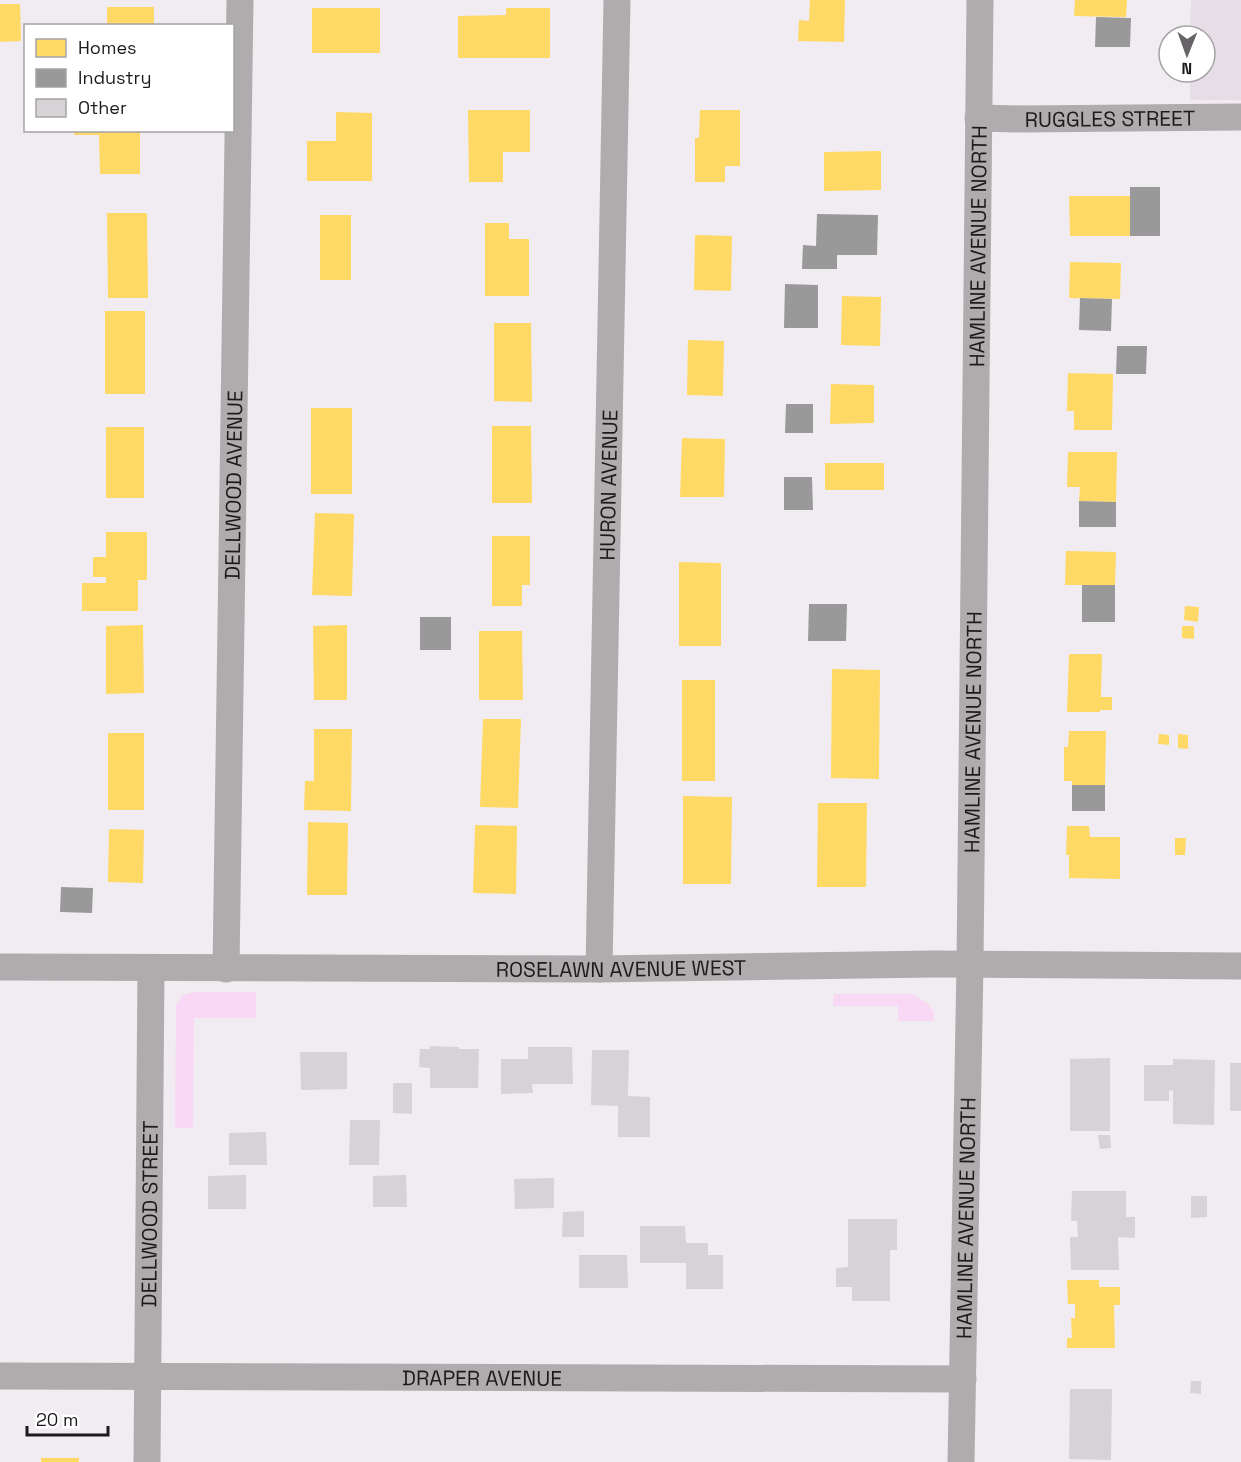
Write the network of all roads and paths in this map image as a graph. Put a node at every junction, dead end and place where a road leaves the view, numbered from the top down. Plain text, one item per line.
1 (240, 0) edge
2 (617, 0) edge
3 (980, 0) edge
4 (1241, 117) edge
5 (978, 118) junction
6 (970, 964) junction
7 (1241, 966) edge
8 (0, 967) edge
9 (151, 968) junction
10 (226, 969) junction
11 (599, 969) junction
12 (0, 1376) edge
13 (148, 1376) junction
14 (963, 1379) junction
15 (147, 1462) edge
16 (961, 1462) edge

1 - 10 street, DELLWOOD AVENUE
2 - 11 street, HURON AVENUE
3 - 5 street, HAMLINE AVENUE NORTH
4 - 5 street, RUGGLES STREET
5 - 6 street, HAMLINE AVENUE NORTH
6 - 7 street, ROSELAWN AVENUE WEST
6 - 11 street, ROSELAWN AVENUE WEST
6 - 14 street, HAMLINE AVENUE NORTH
8 - 9 street, ROSELAWN AVENUE WEST
9 - 10 street, ROSELAWN AVENUE WEST
9 - 13 street, DELLWOOD STREET
10 - 11 street, ROSELAWN AVENUE WEST
12 - 13 street, DRAPER AVENUE
13 - 14 street, DRAPER AVENUE
13 - 15 street, DELLWOOD STREET
14 - 16 street, HAMLINE AVENUE NORTH

